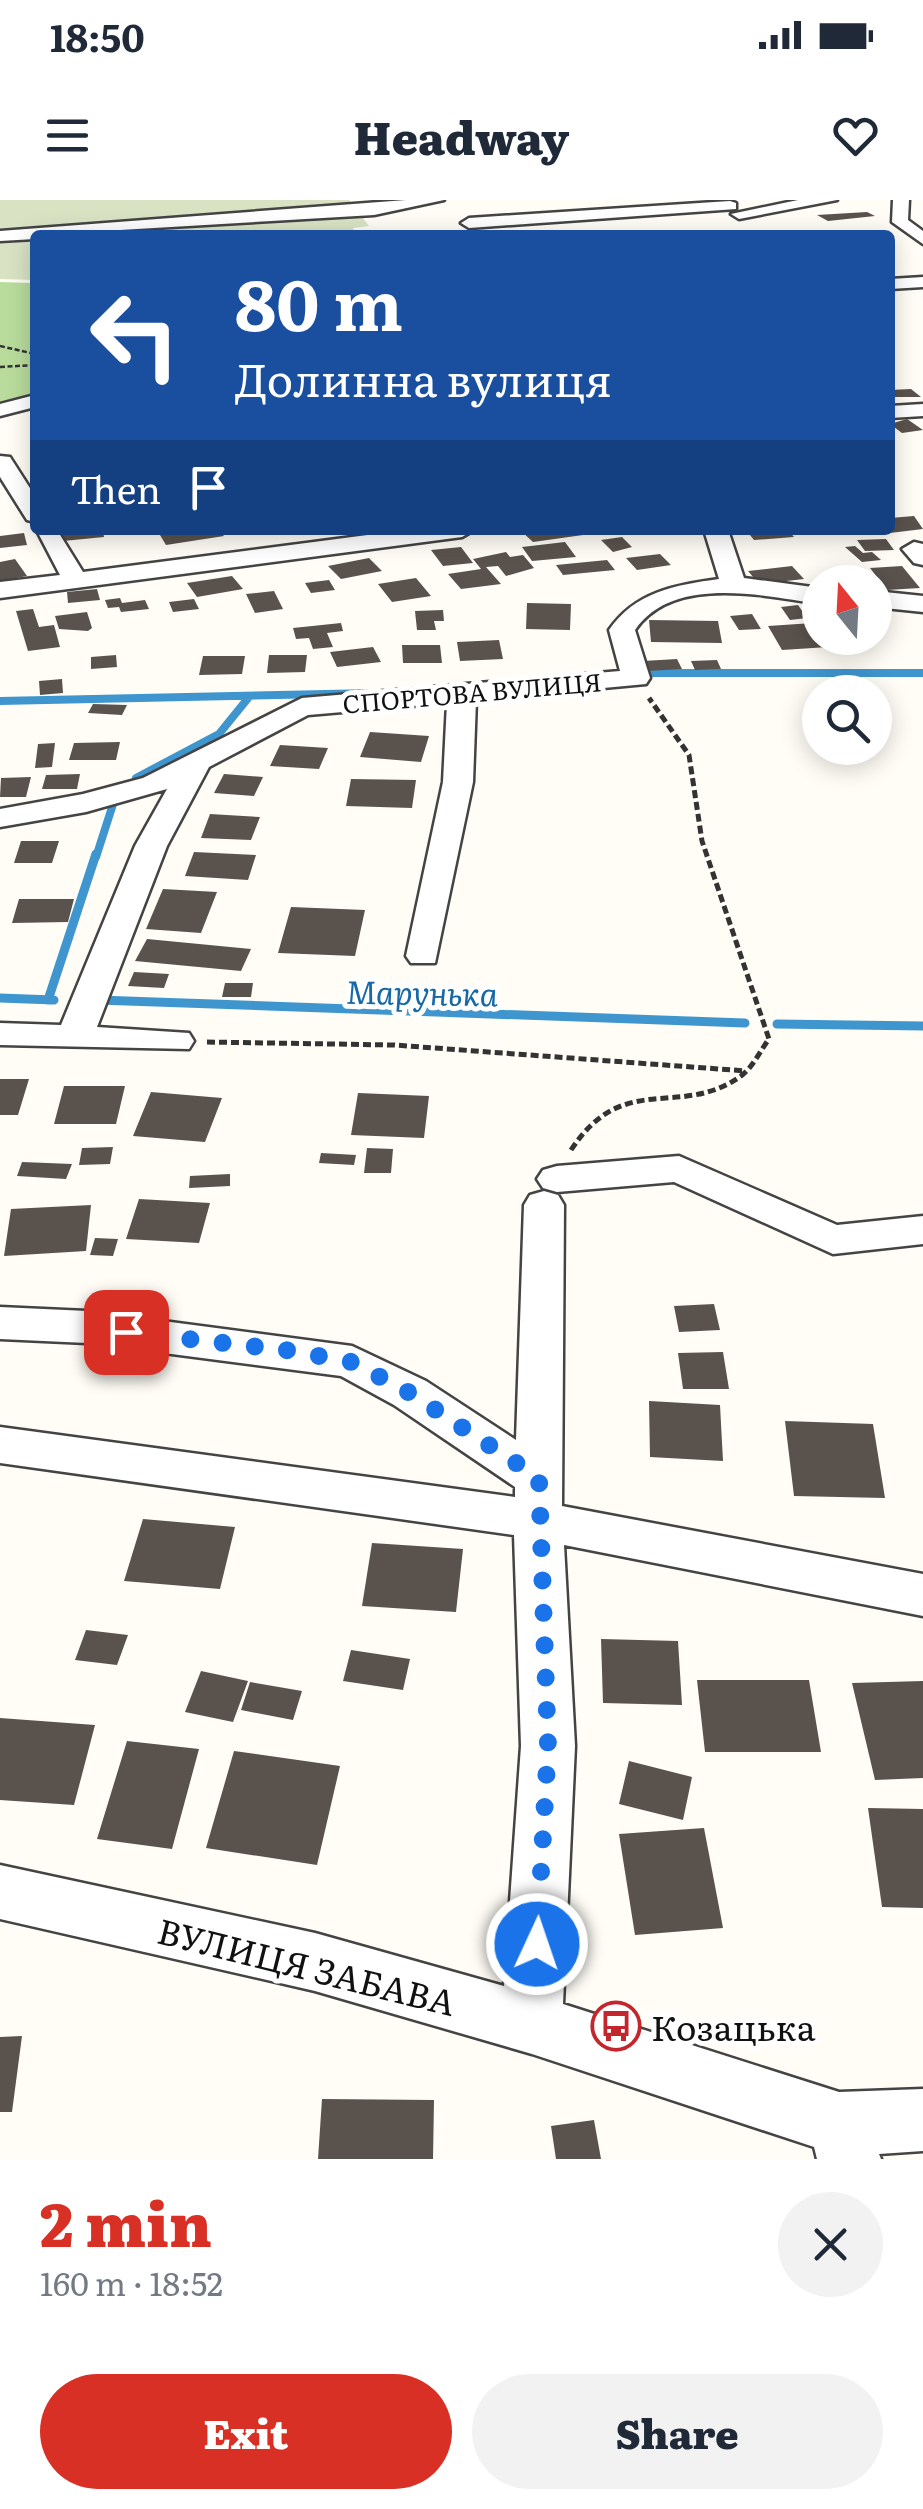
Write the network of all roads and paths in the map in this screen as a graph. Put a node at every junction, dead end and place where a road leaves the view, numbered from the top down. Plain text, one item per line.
1 (436, 200) edge
2 (830, 200) edge
3 (902, 200) edge
4 (737, 221) edge
5 (469, 223) dead end
6 (86, 230) edge
7 (30, 234) edge
8 (0, 236) edge
9 (923, 239) edge
10 (923, 282) edge
11 (895, 284) edge
12 (0, 346) edge
13 (30, 353) edge
14 (30, 365) edge
15 (0, 367) edge
16 (30, 403) edge
17 (0, 410) edge
18 (923, 410) edge
19 (895, 412) edge
20 (2, 462) edge
21 (30, 507) edge
22 (47, 535) edge
23 (423, 535) edge
24 (718, 535) edge
25 (76, 580) junction
26 (733, 584) junction
27 (0, 590) edge
28 (802, 594) edge
29 (892, 601) edge
30 (923, 604) edge
31 (633, 667) junction
32 (462, 693) junction
33 (196, 764) junction
34 (0, 818) edge
35 (423, 956) dead end
36 (0, 1034) edge
37 (76, 1036) junction
38 (176, 1042) joint
39 (746, 1070) junction
40 (550, 1192) junction
41 (923, 1230) edge
42 (0, 1323) edge
43 (0, 1445) edge
44 (538, 1498) junction
45 (923, 1595) edge
46 (0, 1892) edge
47 (532, 2024) junction
48 (923, 2120) edge
49 (844, 2141) edge

1 - 6 street
2 - 4 street
3 - 9 street
4 - 5 street
7 - 8 street
10 - 11 street
12 - 13 path
14 - 15 path
16 - 17 street
18 - 19 street
20 - 21 street
22 - 25 street
23 - 25 street
24 - 26 street
25 - 27 street
26 - 28 street, СПОРТОВА ВУЛИЦЯ
26 - 31 street, СПОРТОВА ВУЛИЦЯ
29 - 30 street
31 - 32 street, СПОРТОВА ВУЛИЦЯ
31 - 39 path
32 - 33 street, СПОРТОВА ВУЛИЦЯ
32 - 35 street
33 - 34 street, СПОРТОВА ВУЛИЦЯ
33 - 37 street
36 - 37 street
37 - 38 street
38 - 39 path
39 - 40 path
40 - 41 street
40 - 44 street
42 - 44 street
43 - 44 street
44 - 45 street
44 - 47 street
46 - 47 street, ВУЛИЦЯ ЗАБАВА
47 - 49 street, ВУЛИЦЯ ЗАБАВА
48 - 49 street, ВУЛИЦЯ ЗАБАВА

